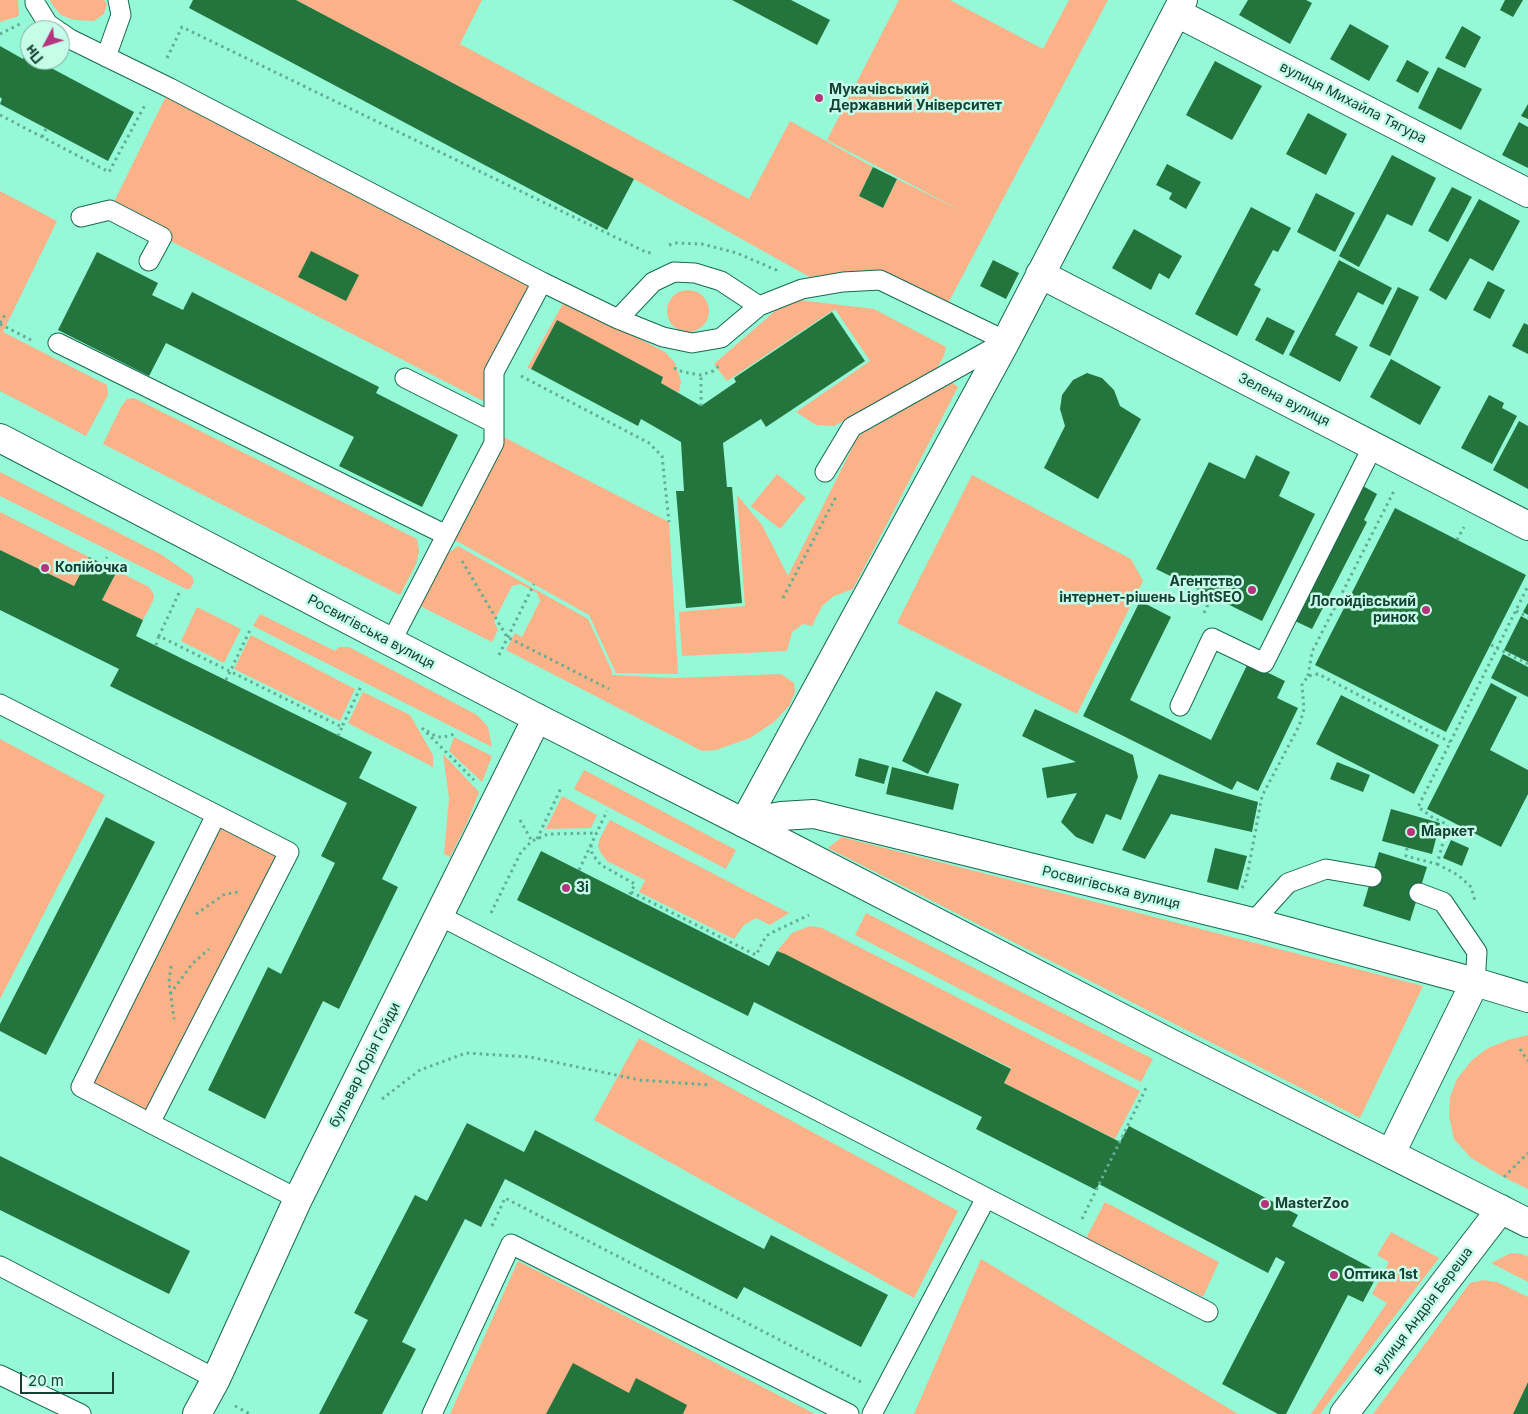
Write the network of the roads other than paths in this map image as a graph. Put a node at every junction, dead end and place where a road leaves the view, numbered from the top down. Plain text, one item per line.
1 (35, 0) edge
2 (118, 0) edge
3 (1180, 6) edge
4 (46, 20) edge
5 (70, 38) edge
6 (106, 57) junction
7 (1528, 193) edge
8 (81, 217) dead end
9 (149, 261) dead end
10 (1040, 274) junction
11 (542, 282) junction
12 (759, 306) junction
13 (618, 319) junction
14 (1006, 342) junction
15 (58, 343) dead end
16 (405, 378) dead end
17 (494, 423) junction
18 (0, 438) edge
19 (1373, 446) junction
20 (824, 472) dead end
21 (1528, 526) edge
22 (446, 535) junction
23 (391, 642) junction
24 (0, 704) edge
25 (1180, 706) dead end
26 (537, 718) junction
27 (216, 815) junction
28 (744, 823) junction
29 (1372, 877) dead end
30 (1419, 893) dead end
31 (440, 916) junction
32 (1253, 922) junction
33 (1475, 982) junction
34 (1528, 998) edge
35 (150, 1124) junction
36 (1391, 1153) junction
37 (986, 1198) junction
38 (298, 1199) junction
39 (1501, 1209) junction
40 (1528, 1223) edge
41 (0, 1266) edge
42 (1208, 1312) dead end
43 (0, 1375) edge
44 (216, 1378) junction
45 (81, 1414) edge
46 (197, 1414) edge
47 (432, 1414) edge
48 (849, 1414) edge
49 (872, 1414) edge
50 (1344, 1414) edge

1 - 4 lane
2 - 6 lane
3 - 7 street, вулиця Михайла Тягура
3 - 10 street
5 - 6 lane
6 - 11 lane
8 - 9 lane
10 - 14 street
10 - 19 street, Зелена вулиця
11 - 13 lane
11 - 17 lane
12 - 13 lane
12 - 13 lane
12 - 14 lane
14 - 20 lane
14 - 28 street
15 - 22 lane
16 - 17 lane
17 - 22 lane
18 - 23 street, Росвигівська вулиця
19 - 21 street, Зелена вулиця
19 - 25 lane
22 - 23 lane
23 - 26 street, Росвигівська вулиця
24 - 27 lane
26 - 28 street, Росвигівська вулиця
26 - 31 street, бульвар Юрія Гойди
27 - 35 lane
27 - 35 lane
28 - 32 street, Росвигівська вулиця
28 - 36 street, Росвигівська вулиця
29 - 32 lane
30 - 33 lane
31 - 37 lane
31 - 38 street, бульвар Юрія Гойди
32 - 33 street, Росвигівська вулиця
33 - 34 street, Росвигівська вулиця
33 - 36 street
35 - 38 lane
36 - 39 street, Росвигівська вулиця
37 - 42 lane
37 - 49 lane
38 - 44 street, бульвар Юрія Гойди
39 - 40 street, Росвигівська вулиця
39 - 50 street, вулиця Андрія Береша
41 - 44 lane
43 - 45 lane
44 - 46 street, бульвар Юрія Гойди
47 - 48 lane

